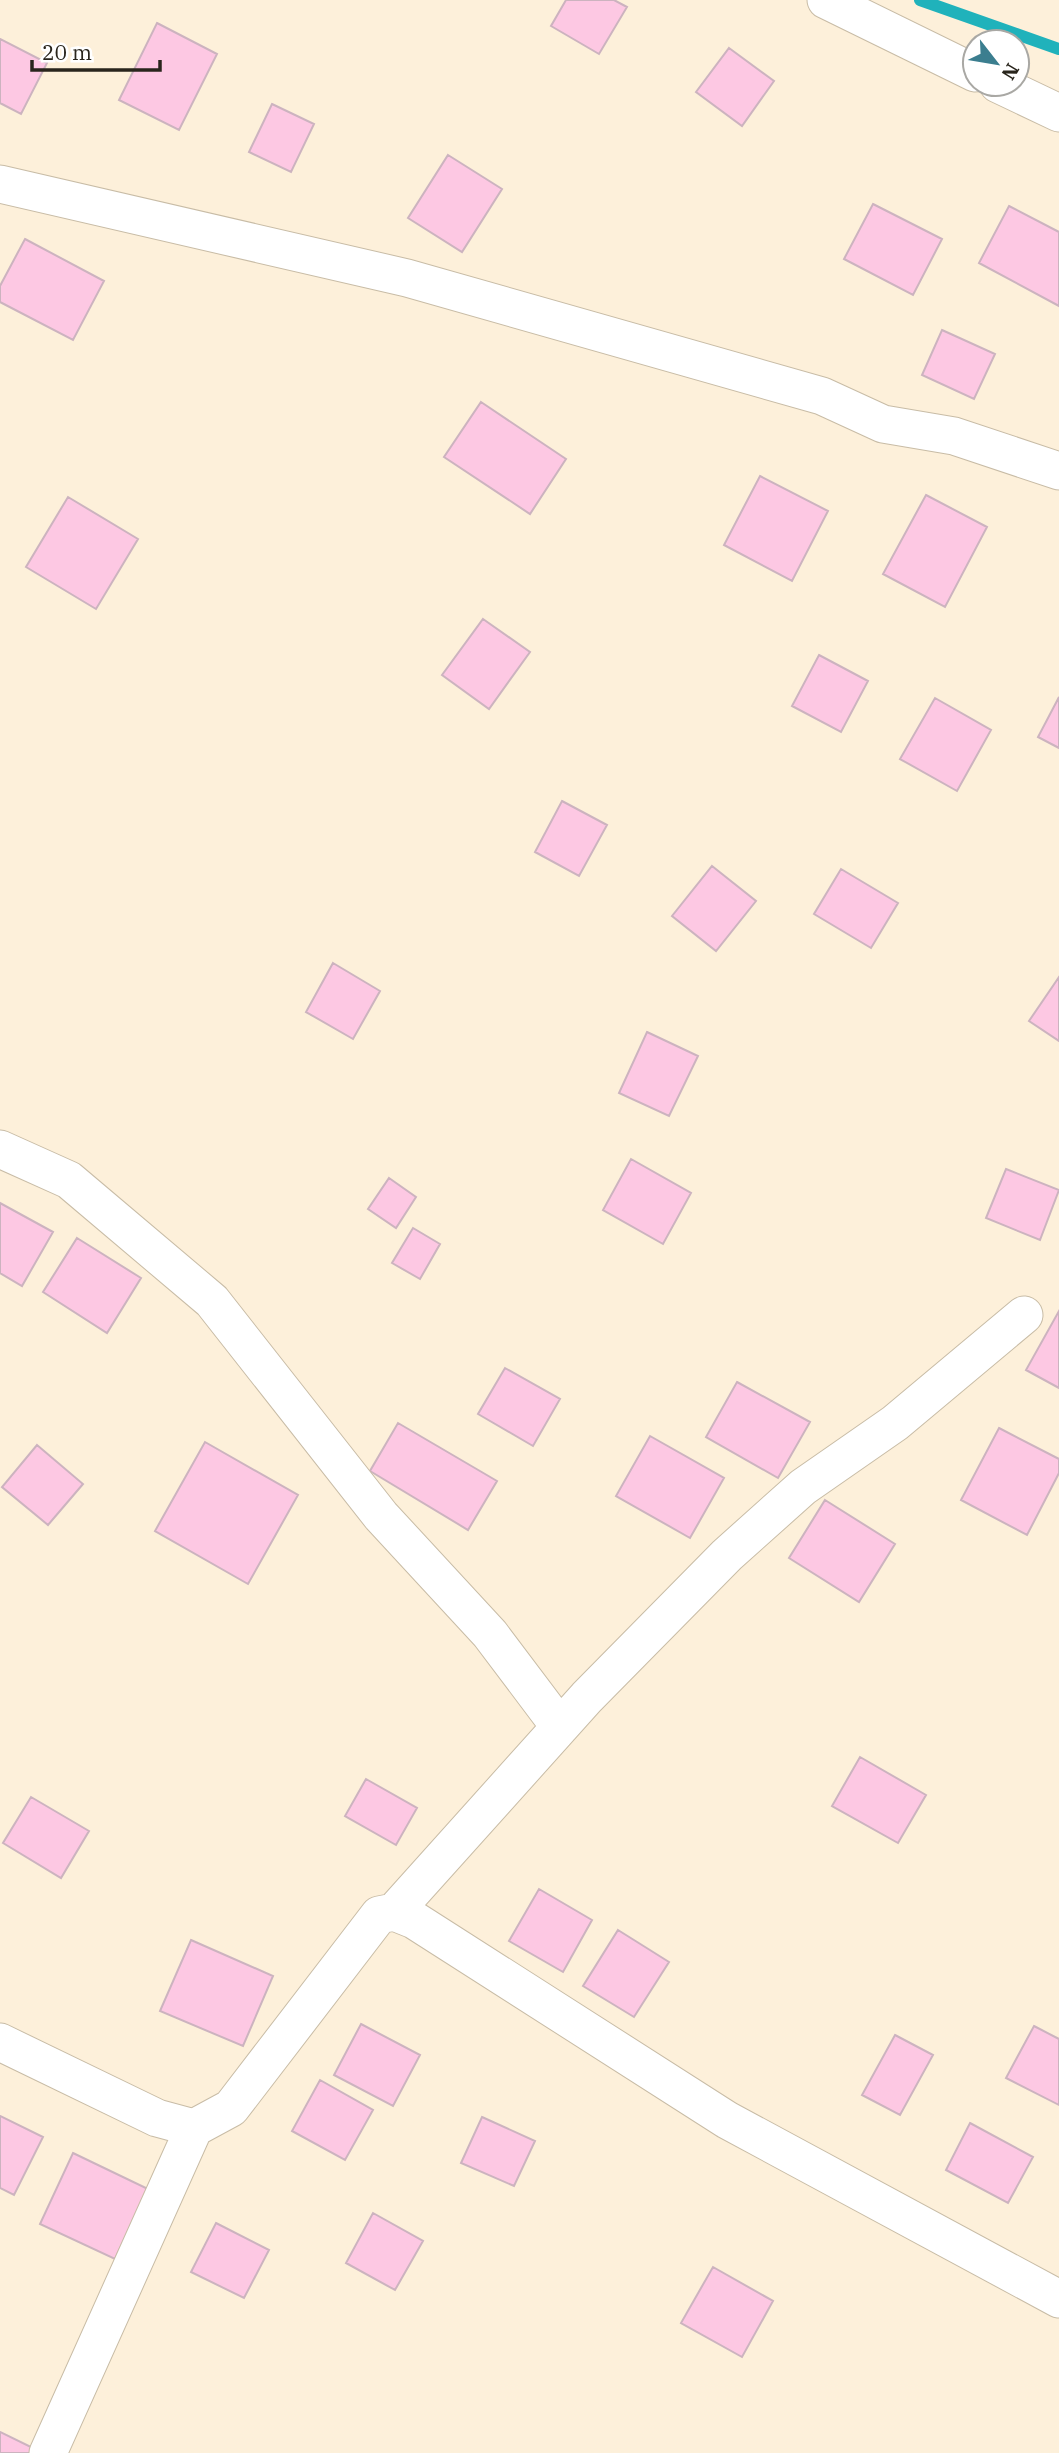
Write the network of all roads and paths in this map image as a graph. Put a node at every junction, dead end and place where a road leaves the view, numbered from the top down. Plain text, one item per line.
1 (826, 0) edge
2 (961, 66) edge
3 (1027, 98) edge
4 (1059, 113) edge
5 (0, 184) edge
6 (1059, 471) edge
7 (0, 1149) edge
8 (1024, 1315) dead end
9 (560, 1727) junction
10 (394, 1912) junction
11 (0, 2042) edge
12 (194, 2128) junction
13 (1059, 2299) edge
14 (48, 2453) edge

1 - 2 street
3 - 4 street
5 - 6 street
7 - 9 street
8 - 9 street
9 - 10 street
10 - 12 street
10 - 13 street
11 - 12 street
12 - 14 street

